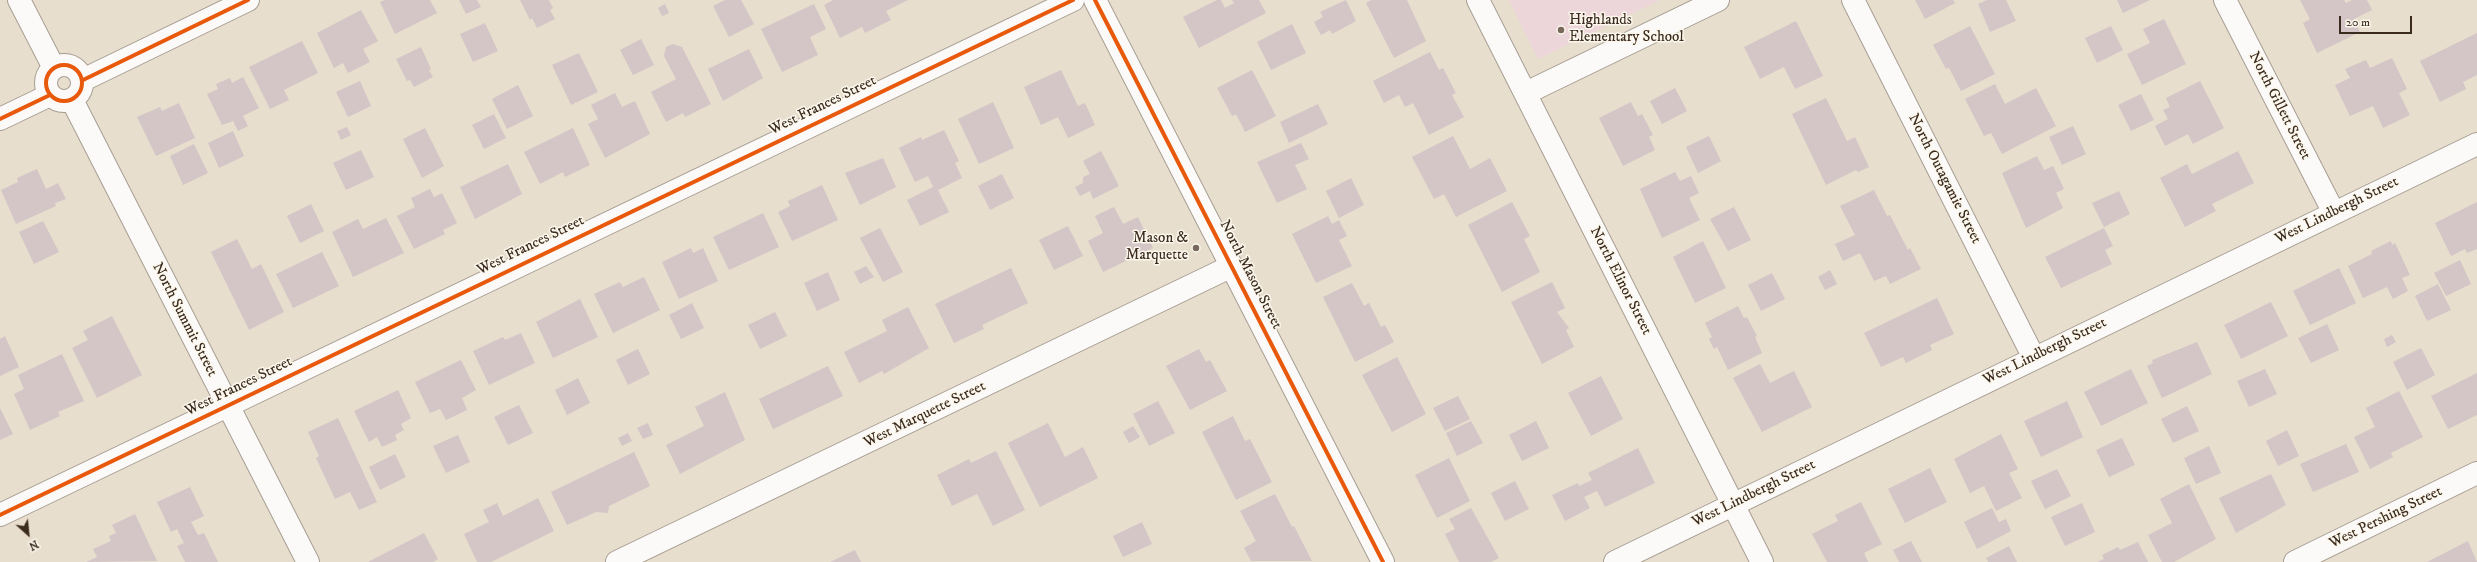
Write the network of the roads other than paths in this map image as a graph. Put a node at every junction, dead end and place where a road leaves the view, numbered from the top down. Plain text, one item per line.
1 (19, 0) edge
2 (248, 0) edge
3 (1073, 0) edge
4 (1095, 0) edge
5 (1478, 0) edge
6 (1718, 0) edge
7 (1853, 0) edge
8 (2225, 0) edge
9 (54, 68) junction
10 (82, 80) junction
11 (1526, 93) junction
12 (50, 95) junction
13 (72, 100) junction
14 (0, 119) edge
15 (2477, 144) edge
16 (2334, 213) junction
17 (1232, 266) junction
18 (2034, 358) junction
19 (227, 406) junction
20 (2477, 473) edge
21 (1733, 505) junction
22 (0, 515) edge
23 (308, 562) edge
24 (617, 562) edge
25 (1383, 562) edge
26 (1614, 562) edge
27 (1762, 562) edge
28 (2295, 562) edge

1 - 9 street
2 - 10 street
3 - 19 street, West Frances Street
4 - 17 street, North Mason Street
5 - 11 street, North Elinor Street
6 - 11 street
7 - 18 street, North Outagamie Street
8 - 16 street, North Gillett Street
9 - 10 street
9 - 12 street
10 - 13 street
11 - 21 street, North Elinor Street
12 - 13 street
12 - 14 street
13 - 19 street, North Summit Street
15 - 16 street, West Lindbergh Street
16 - 18 street, West Lindbergh Street
17 - 24 street, West Marquette Street
17 - 25 street, North Mason Street
18 - 21 street, West Lindbergh Street
19 - 22 street, West Frances Street
19 - 23 street, North Summit Street
20 - 28 street, West Pershing Street
21 - 26 street, West Lindbergh Street
21 - 27 street, North Elinor Street

